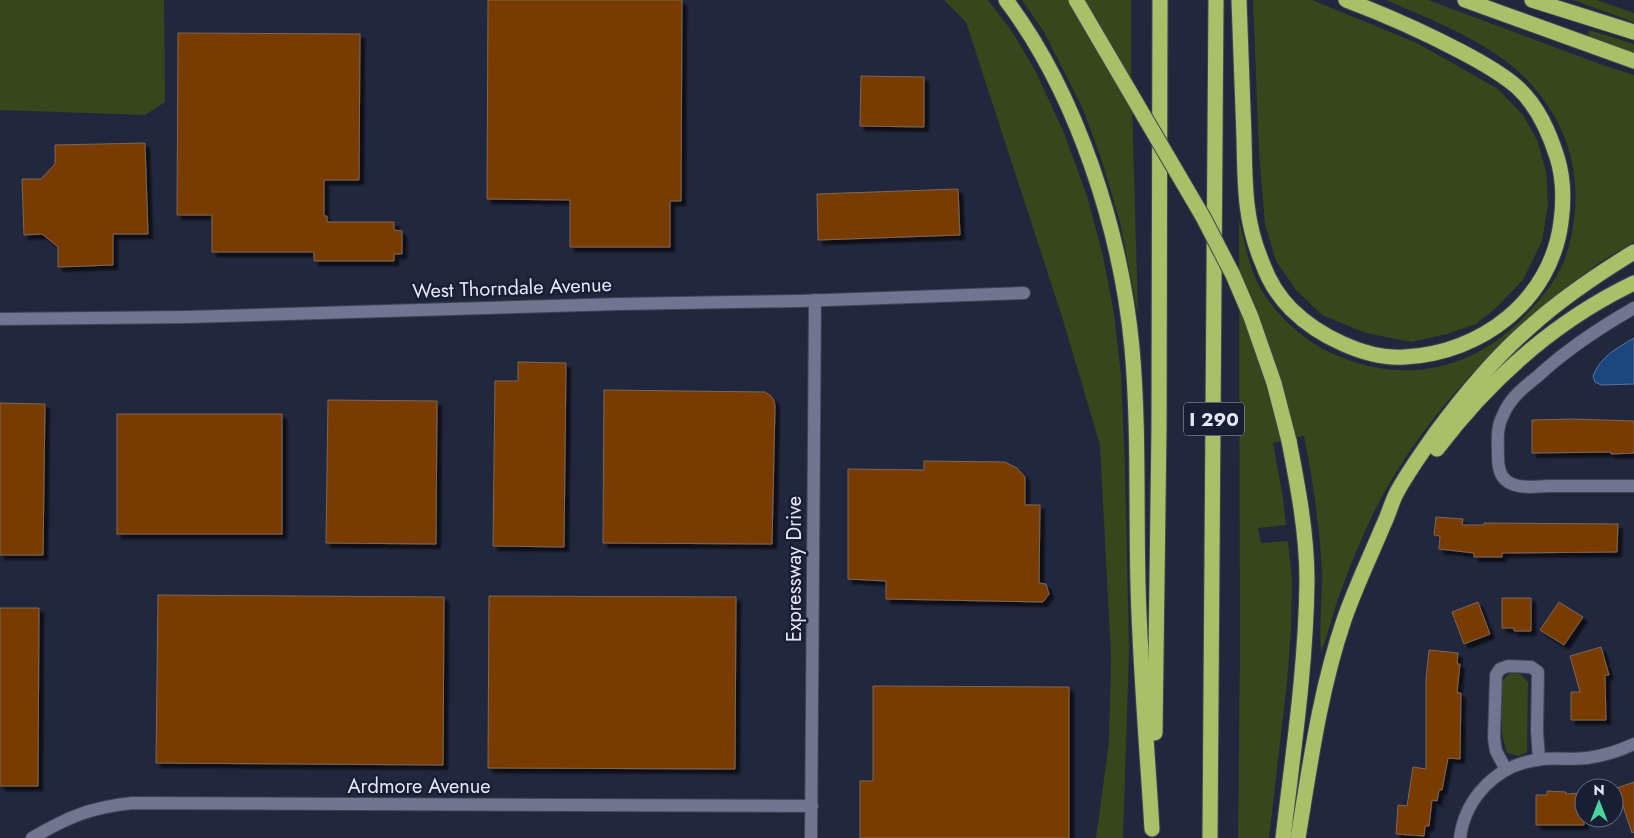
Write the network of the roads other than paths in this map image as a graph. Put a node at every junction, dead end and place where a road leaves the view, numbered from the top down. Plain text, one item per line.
1 (1006, 0) edge
2 (1076, 0) edge
3 (1216, 0) edge
4 (1239, 0) edge
5 (1346, 0) edge
6 (1465, 0) edge
7 (1532, 0) edge
8 (1160, 4) edge
9 (1634, 32) edge
10 (1634, 61) edge
11 (1634, 252) edge
12 (1634, 283) edge
13 (1024, 293) dead end
14 (815, 300) junction
15 (1634, 308) edge
16 (0, 319) edge
17 (1634, 486) edge
18 (1383, 526) junction
19 (1634, 744) edge
20 (1539, 759) junction
21 (1506, 770) junction
22 (812, 806) junction
23 (1152, 833) edge
24 (32, 838) edge
25 (812, 838) edge
26 (1210, 838) edge
27 (1283, 838) edge
28 (1298, 838) edge
29 (1460, 838) edge

1 - 23 highway
2 - 27 highway, bridge
3 - 26 highway, I 290
4 - 5 highway
6 - 10 highway
7 - 9 highway
8 - 23 highway, I 290
11 - 18 highway
12 - 18 highway
13 - 14 street, West Thorndale Avenue
14 - 16 street, West Thorndale Avenue
14 - 22 street, Expressway Drive
15 - 17 street
18 - 28 highway
19 - 20 street
20 - 21 street
20 - 21 street
21 - 29 street
22 - 24 street, Ardmore Avenue
22 - 25 street, Expressway Drive

